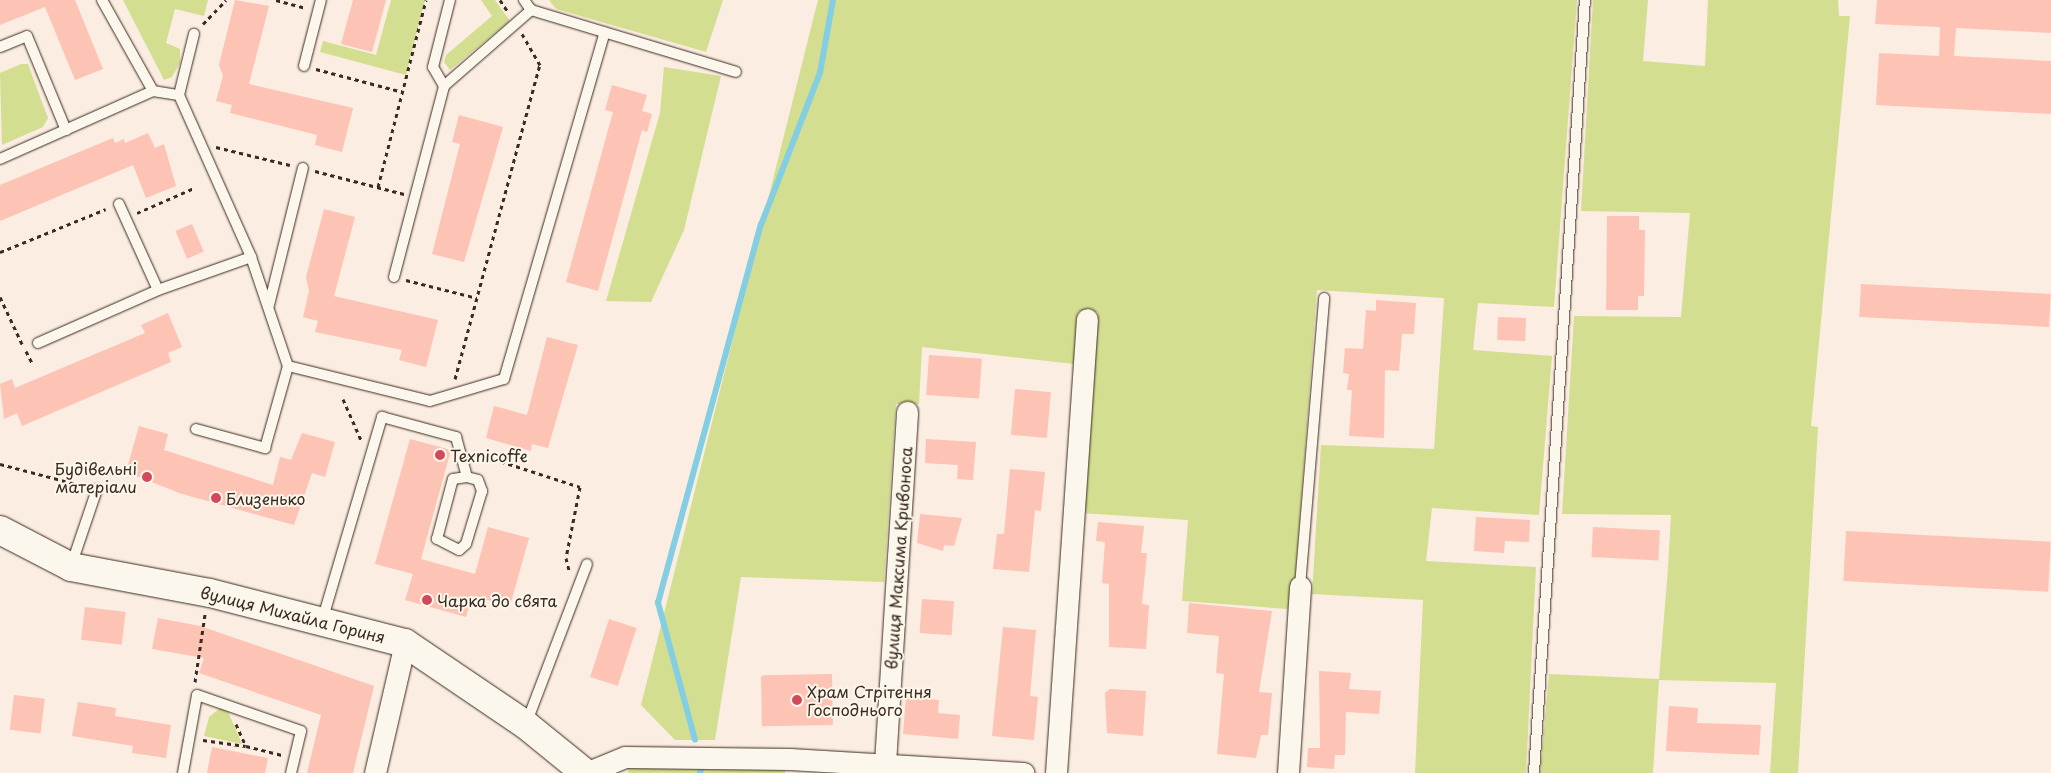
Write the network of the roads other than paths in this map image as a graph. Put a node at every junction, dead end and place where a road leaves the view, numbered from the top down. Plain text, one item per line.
1 (102, 0) edge
2 (321, 0) edge
3 (450, 0) edge
4 (524, 0) edge
5 (1585, 0) edge
6 (531, 10) junction
7 (604, 32) junction
8 (194, 34) road end
9 (0, 47) edge
10 (304, 66) road end
11 (736, 72) dead end
12 (444, 86) junction
13 (153, 91) junction
14 (179, 95) junction
15 (66, 130) junction
16 (0, 159) edge
17 (303, 168) road end
18 (119, 204) road end
19 (251, 257) junction
20 (394, 277) road end
21 (158, 290) junction
22 (1324, 298) dead end
23 (269, 306) junction
24 (1087, 319) dead end
25 (38, 343) dead end
26 (288, 366) junction
27 (907, 412) dead end
28 (196, 429) dead end
29 (467, 477) junction
30 (97, 489) road end
31 (0, 530) edge
32 (587, 564) dead end
33 (71, 567) junction
34 (1300, 586) joint
35 (322, 620) junction
36 (405, 643) junction
37 (526, 725) junction
38 (885, 764) junction
39 (791, 766) edge
40 (579, 772) edge
41 (183, 773) edge
42 (291, 773) edge
43 (374, 773) edge
44 (1024, 773) edge
45 (1056, 773) edge
46 (1288, 773) edge
47 (1534, 773) edge

1 - 13 lane
2 - 10 lane
3 - 12 lane
4 - 6 lane
5 - 47 lane
6 - 7 lane
6 - 12 lane
7 - 11 lane
7 - 26 lane
8 - 14 lane
9 - 15 lane
12 - 20 lane
13 - 14 lane
13 - 15 lane
14 - 19 lane
15 - 16 lane
17 - 23 lane
18 - 21 lane
19 - 21 lane
19 - 23 lane
21 - 25 lane
22 - 34 lane
23 - 26 lane
24 - 45 street
26 - 28 lane
27 - 38 street, вулиця Максима Кривоноса
29 - 29 lane
29 - 35 lane
30 - 33 lane
31 - 33 main road, вулиця Михайла Гориня
32 - 37 lane
33 - 35 main road, вулиця Михайла Гориня
34 - 46 street
35 - 36 main road, вулиця Михайла Гориня
36 - 37 main road, вулиця Михайла Гориня
36 - 43 street
37 - 40 main road, вулиця Михайла Гориня
38 - 39 street
38 - 44 street
39 - 40 street
41 - 42 lane

